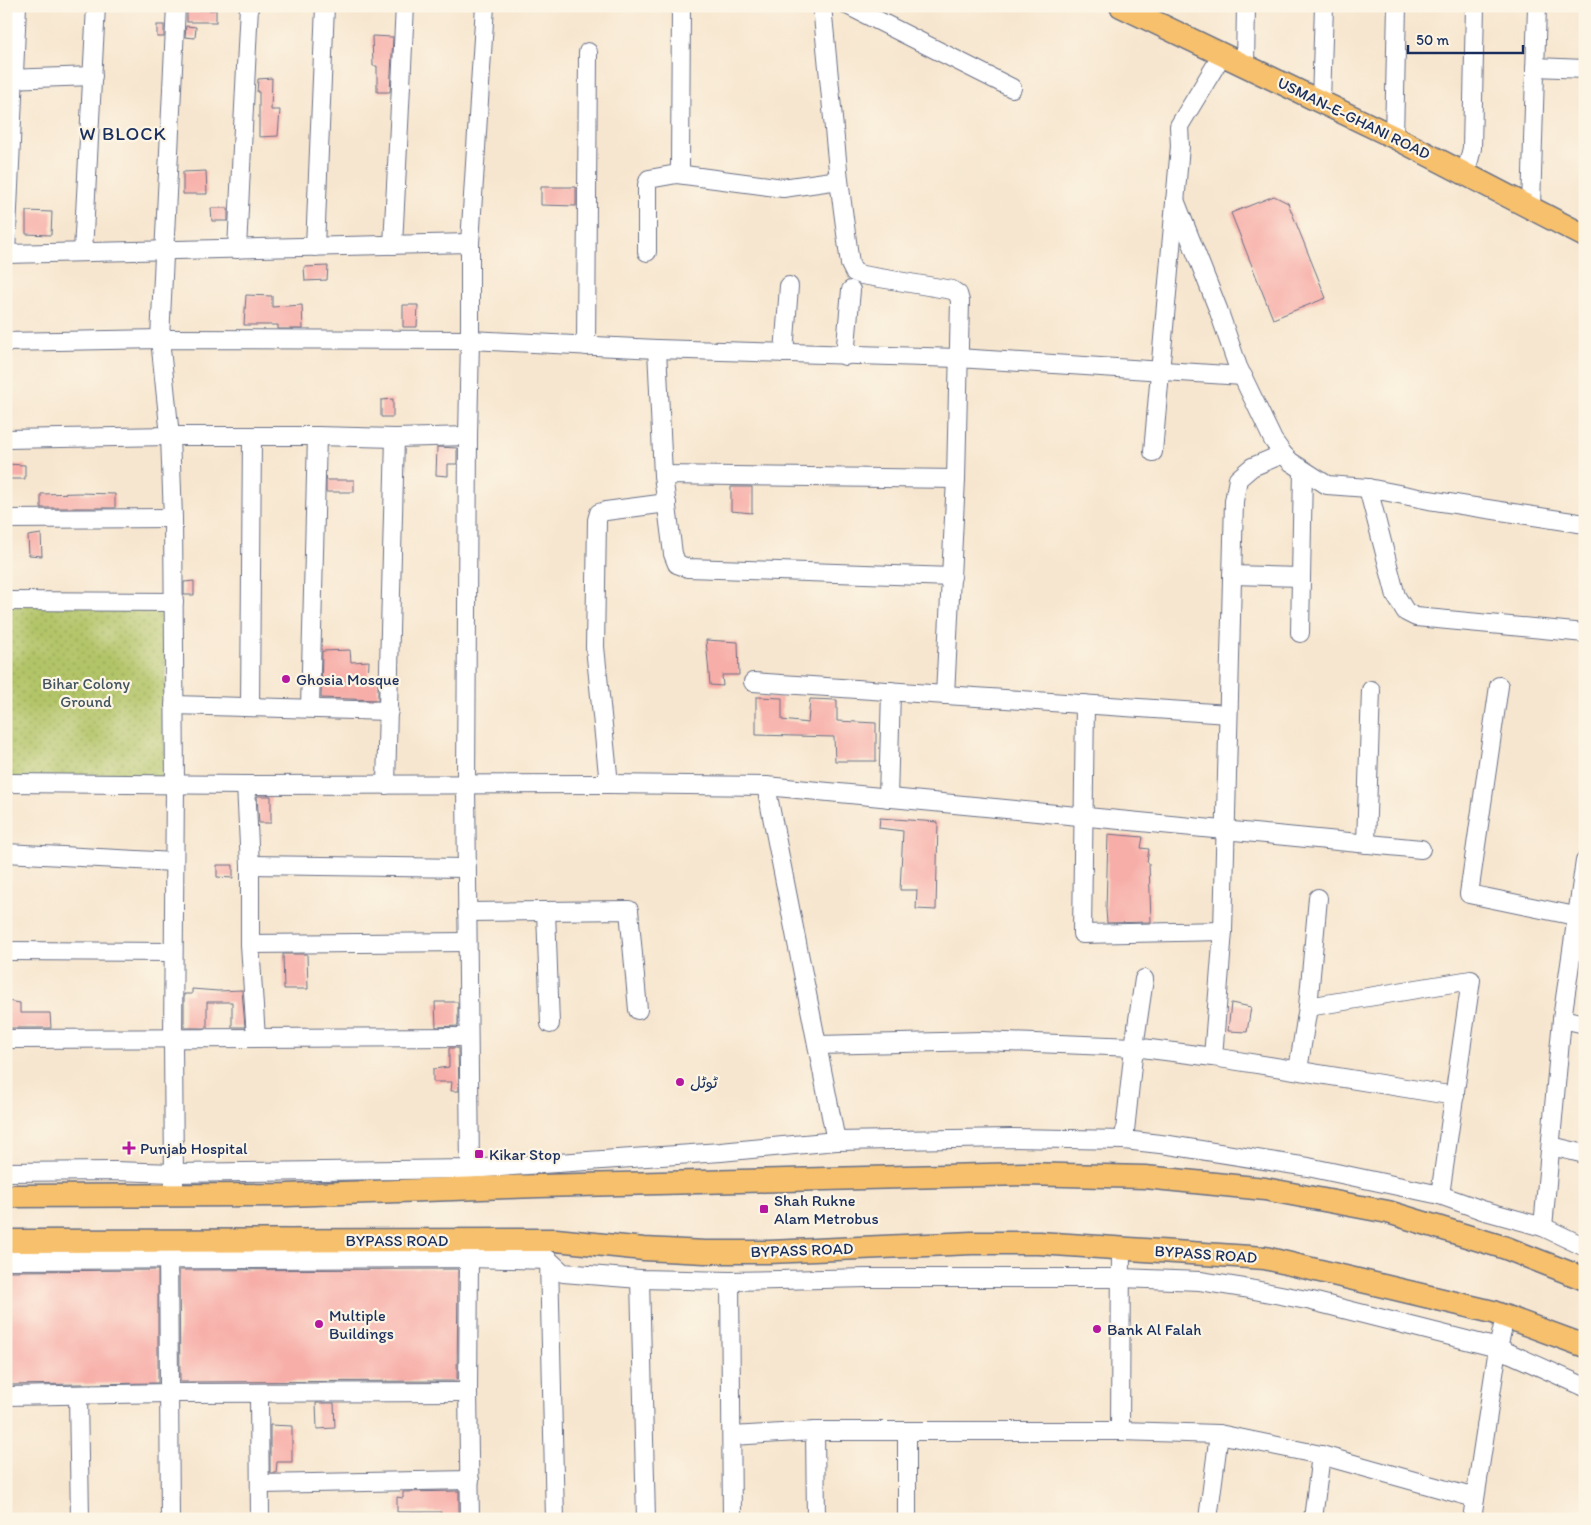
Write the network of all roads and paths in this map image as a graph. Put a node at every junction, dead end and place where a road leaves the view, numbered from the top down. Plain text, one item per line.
1 (17, 6) edge
2 (96, 6) edge
3 (176, 6) edge
4 (249, 6) edge
5 (326, 6) edge
6 (405, 6) edge
7 (485, 6) edge
8 (681, 6) edge
9 (822, 6) edge
10 (849, 6) edge
11 (1121, 6) edge
12 (1246, 6) edge
13 (1324, 6) edge
14 (1397, 6) edge
15 (1475, 6) edge
16 (1537, 6) edge
17 (588, 52) dead end
18 (1222, 55) junction
19 (1245, 65) junction
20 (1535, 67) junction
21 (1585, 69) edge
22 (93, 76) junction
23 (10, 79) edge
24 (1012, 88) dead end
25 (1321, 102) junction
26 (1394, 137) junction
27 (1466, 173) junction
28 (677, 174) junction
29 (839, 180) junction
30 (1174, 200) junction
31 (1531, 207) junction
32 (1585, 236) edge
33 (470, 243) junction
34 (393, 245) junction
35 (315, 247) junction
36 (237, 248) junction
37 (163, 250) junction
38 (82, 252) junction
39 (647, 252) dead end
40 (6, 254) edge
41 (790, 286) dead end
42 (851, 290) dead end
43 (160, 339) junction
44 (470, 340) junction
45 (6, 342) edge
46 (586, 346) junction
47 (657, 350) junction
48 (784, 353) junction
49 (845, 356) junction
50 (958, 358) junction
51 (1160, 372) junction
52 (1243, 376) junction
53 (170, 436) junction
54 (252, 436) junction
55 (318, 436) junction
56 (468, 436) junction
57 (395, 438) junction
58 (6, 439) edge
59 (1153, 452) dead end
60 (1282, 454) junction
61 (1303, 470) junction
62 (663, 475) junction
63 (956, 479) junction
64 (1368, 488) junction
65 (667, 503) junction
66 (6, 518) edge
67 (173, 518) junction
68 (1585, 524) edge
69 (1232, 575) junction
70 (952, 577) junction
71 (1301, 577) junction
72 (6, 601) edge
73 (174, 602) junction
74 (1300, 633) dead end
75 (1585, 633) edge
76 (753, 682) dead end
77 (1499, 686) dead end
78 (1371, 690) dead end
79 (891, 692) junction
80 (945, 695) junction
81 (1084, 704) junction
82 (174, 705) junction
83 (250, 707) junction
84 (310, 708) junction
85 (389, 711) junction
86 (1228, 714) junction
87 (6, 783) edge
88 (175, 784) junction
89 (386, 784) junction
90 (609, 784) junction
91 (246, 785) junction
92 (466, 785) junction
93 (766, 786) junction
94 (888, 798) junction
95 (1082, 816) junction
96 (1225, 830) junction
97 (1366, 844) junction
98 (1421, 849) dead end
99 (6, 853) edge
100 (1585, 861) edge
101 (174, 862) junction
102 (250, 865) junction
103 (466, 868) junction
104 (1318, 898) dead end
105 (546, 911) junction
106 (467, 912) junction
107 (1581, 918) edge
108 (1223, 931) junction
109 (467, 942) junction
110 (250, 944) junction
111 (6, 952) edge
112 (174, 952) junction
113 (1144, 979) dead end
114 (1308, 1007) junction
115 (638, 1010) dead end
116 (1562, 1020) junction
117 (550, 1024) dead end
118 (1585, 1024) edge
119 (468, 1037) junction
120 (256, 1038) junction
121 (6, 1039) edge
122 (173, 1039) junction
123 (818, 1045) junction
124 (1134, 1047) junction
125 (1213, 1056) junction
126 (1298, 1070) junction
127 (1455, 1096) junction
128 (1124, 1140) junction
129 (836, 1141) junction
130 (1551, 1146) junction
131 (1585, 1154) edge
132 (470, 1170) junction
133 (6, 1172) edge
134 (174, 1172) junction
135 (1440, 1195) junction
136 (6, 1196) edge
137 (174, 1196) junction
138 (1542, 1227) junction
139 (6, 1240) edge
140 (1585, 1246) edge
141 (1121, 1248) junction
142 (168, 1250) junction
143 (469, 1258) junction
144 (6, 1260) edge
145 (549, 1260) junction
146 (1121, 1278) junction
147 (640, 1279) junction
148 (1585, 1279) edge
149 (730, 1281) junction
150 (1505, 1316) junction
151 (1585, 1346) edge
152 (1498, 1348) junction
153 (1585, 1388) edge
154 (468, 1392) junction
155 (169, 1393) junction
156 (259, 1394) junction
157 (78, 1395) junction
158 (6, 1396) edge
159 (815, 1431) junction
160 (1120, 1431) junction
161 (907, 1432) junction
162 (1218, 1434) junction
163 (732, 1436) junction
164 (1321, 1455) junction
165 (470, 1480) junction
166 (260, 1484) junction
167 (1475, 1498) junction
168 (80, 1519) edge
169 (170, 1519) edge
170 (260, 1519) edge
171 (470, 1519) edge
172 (555, 1519) edge
173 (646, 1519) edge
174 (732, 1519) edge
175 (816, 1519) edge
176 (907, 1519) edge
177 (1208, 1519) edge
178 (1313, 1519) edge
179 (1472, 1519) edge

1 - 23 street
2 - 22 street
3 - 37 street
4 - 36 street
5 - 35 street
6 - 34 street
7 - 33 street
8 - 28 street
9 - 29 street
10 - 24 street
11 - 18 main road, USMAN-E-GHANI ROAD
12 - 19 street
13 - 25 street
14 - 26 street
15 - 27 street
16 - 20 street
17 - 46 street
18 - 19 main road, USMAN-E-GHANI ROAD
18 - 30 street
19 - 25 main road, USMAN-E-GHANI ROAD
20 - 21 street
20 - 31 street
22 - 23 street
22 - 38 street
23 - 40 street
25 - 26 main road, USMAN-E-GHANI ROAD
26 - 27 main road, USMAN-E-GHANI ROAD
27 - 31 main road, USMAN-E-GHANI ROAD
28 - 29 street
28 - 39 street
29 - 50 street
30 - 51 street
30 - 52 street
31 - 32 main road, USMAN-E-GHANI ROAD
33 - 34 street
33 - 44 street
34 - 35 street
35 - 36 street
36 - 37 street
37 - 38 street
37 - 43 street
38 - 40 street
41 - 48 street
42 - 49 street
43 - 44 street
43 - 45 street
43 - 53 street
44 - 46 street
44 - 56 street
46 - 47 street
47 - 48 street
47 - 62 street
48 - 49 street
49 - 50 street
50 - 51 street
50 - 63 street
51 - 52 street
51 - 59 street
52 - 60 street
53 - 54 street
53 - 58 street
53 - 67 street
54 - 55 street
54 - 83 street
55 - 57 street
55 - 84 street
56 - 57 street
56 - 92 street
57 - 85 street
60 - 61 street
60 - 69 street
61 - 64 street
61 - 71 street
62 - 63 street
62 - 65 street
63 - 70 street
64 - 68 street
64 - 75 street
65 - 70 street
65 - 90 street
66 - 67 street
67 - 73 street
69 - 71 street
69 - 86 street
70 - 80 street
71 - 74 street
72 - 73 street
73 - 82 street
76 - 79 street
77 - 107 street
78 - 97 street
79 - 80 street
79 - 94 street
80 - 81 street
81 - 86 street
81 - 95 street
82 - 83 street
82 - 88 street
83 - 84 street
84 - 85 street
85 - 89 street
86 - 96 street
87 - 88 street
88 - 91 street
88 - 101 street
89 - 91 street
89 - 92 street
90 - 92 street
90 - 93 street
91 - 102 street
92 - 103 street
93 - 94 street
93 - 123 street
94 - 95 street
95 - 96 street
95 - 108 street
96 - 97 street
96 - 108 street
97 - 98 street
99 - 101 street
100 - 107 street
101 - 112 street
102 - 103 street
102 - 110 street
103 - 106 street
104 - 114 street
105 - 106 street
105 - 115 street
105 - 117 street
106 - 109 street
107 - 116 street
108 - 125 street
109 - 110 street
109 - 119 street
110 - 120 street
111 - 112 street
112 - 122 street
113 - 124 street
114 - 126 street
114 - 127 street
116 - 118 street
116 - 130 street
119 - 120 street
119 - 132 street
120 - 122 street
121 - 122 street
122 - 134 street
123 - 124 street
123 - 129 street
124 - 125 street
124 - 128 street
125 - 126 street
126 - 127 street
127 - 135 street
128 - 129 street
128 - 135 street
129 - 132 street
130 - 131 street
130 - 138 street
132 - 134 street
133 - 134 street
134 - 137 street
135 - 138 street
136 - 137 main road
137 - 148 main road
138 - 140 street
139 - 142 main road, BYPASS ROAD
141 - 142 main road, BYPASS ROAD
141 - 146 street
141 - 150 main road, BYPASS ROAD
142 - 143 street
142 - 144 street
142 - 155 street
143 - 145 street
143 - 154 street
145 - 147 street
145 - 172 street
146 - 149 street
146 - 152 street
146 - 160 street
147 - 149 street
147 - 173 street
149 - 163 street
150 - 151 main road, BYPASS ROAD
150 - 152 street
152 - 153 street
152 - 167 street
154 - 156 street
154 - 165 street
155 - 156 street
155 - 157 street
155 - 169 street
156 - 166 street
157 - 158 street
157 - 168 street
159 - 161 street
159 - 163 street
159 - 175 street
160 - 161 street
160 - 162 street
161 - 176 street
162 - 164 street
162 - 177 street
163 - 174 street
164 - 167 street
164 - 178 street
165 - 166 street
165 - 171 street
166 - 170 street
167 - 179 street

